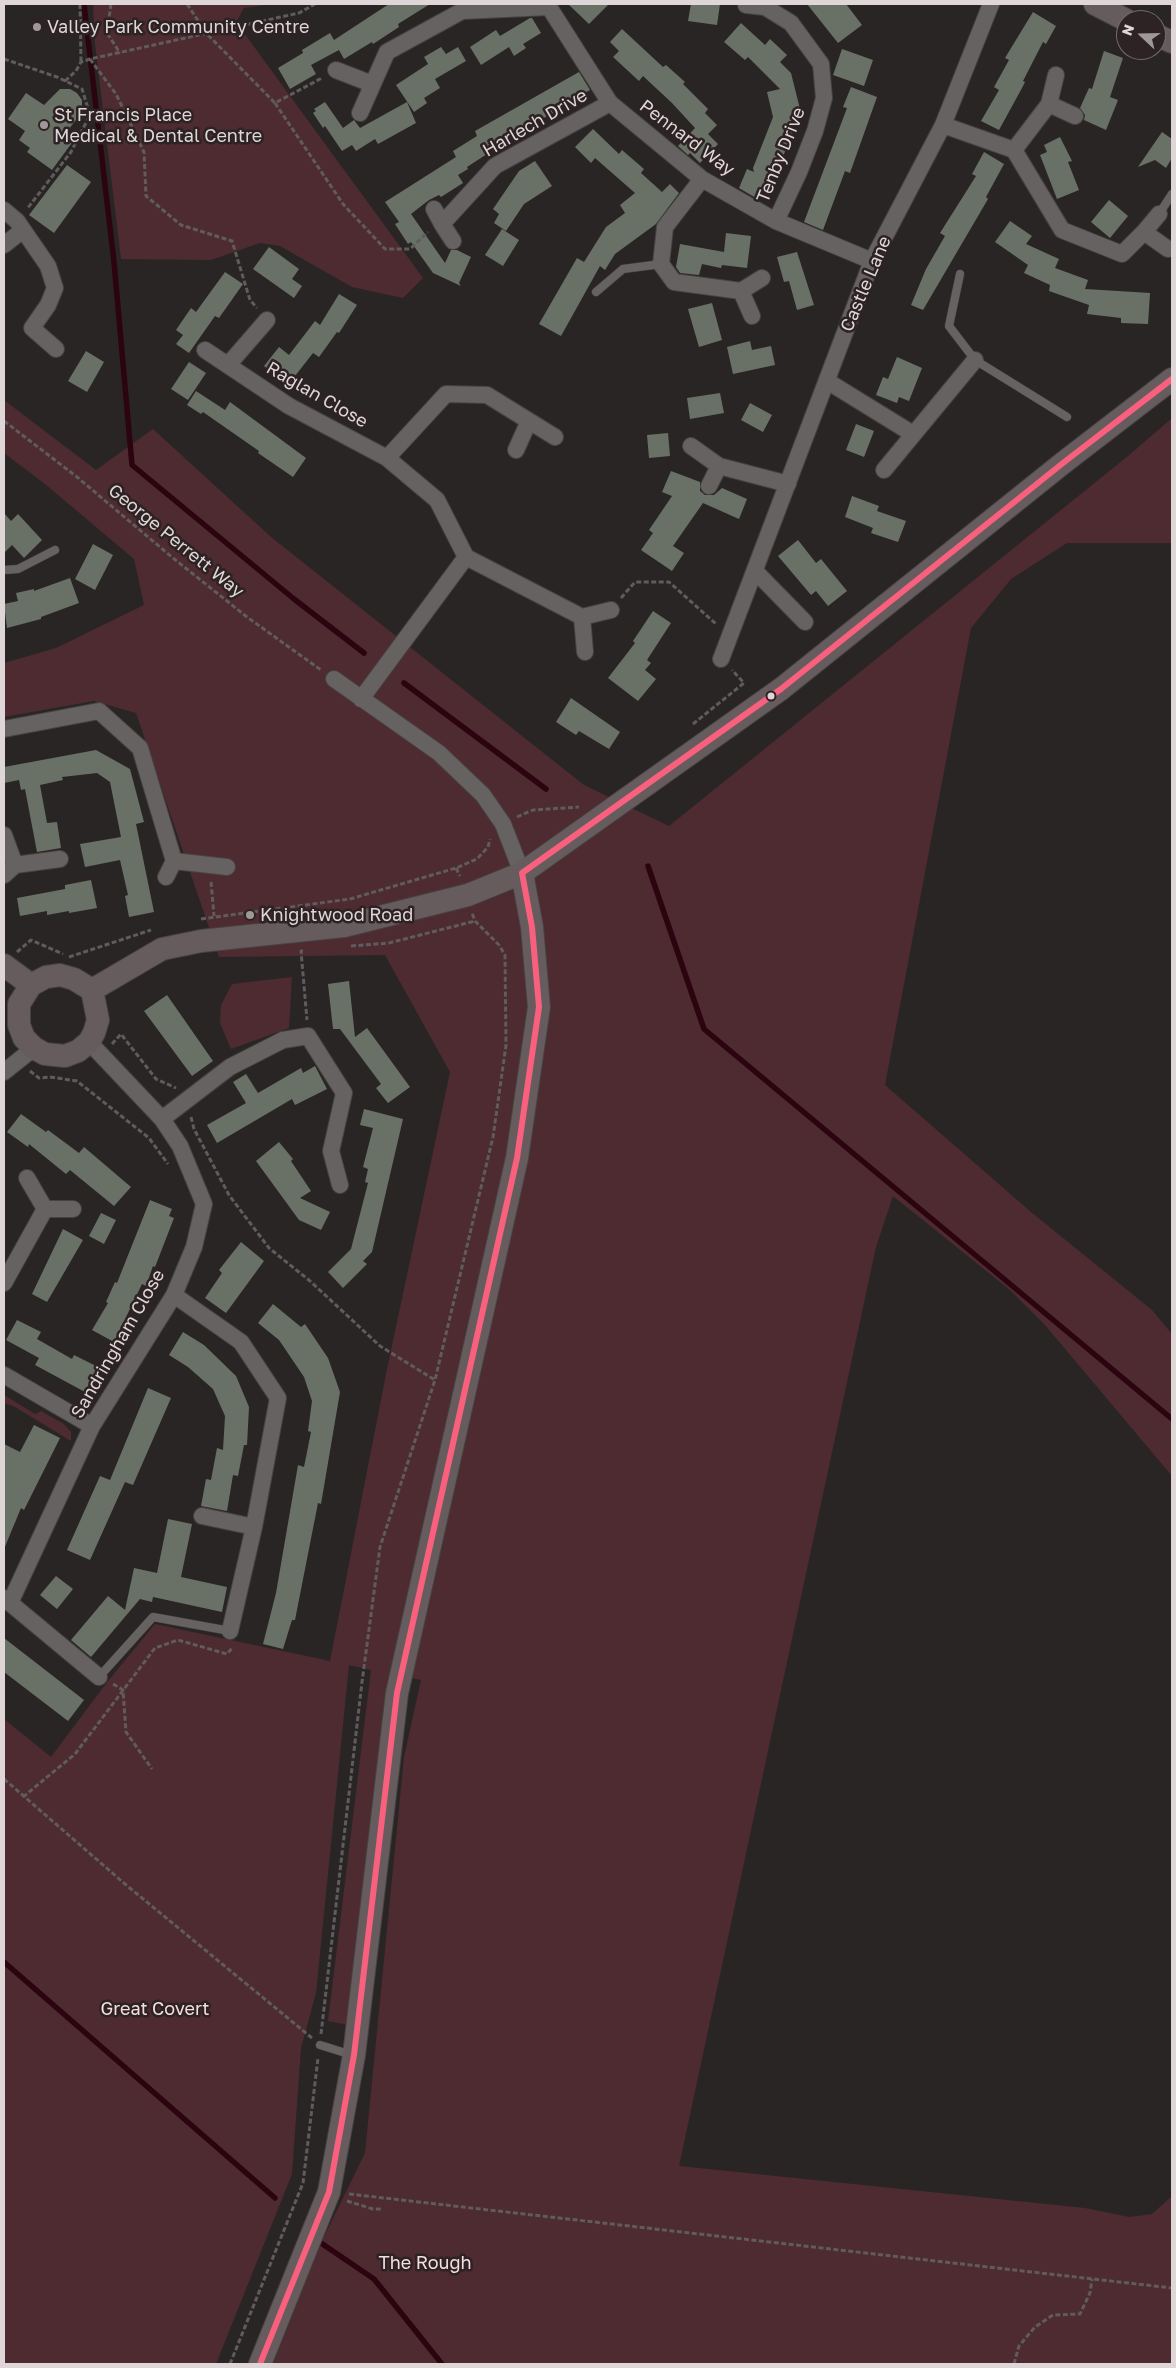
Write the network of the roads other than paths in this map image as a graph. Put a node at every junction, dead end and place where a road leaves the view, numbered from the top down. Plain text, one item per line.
1 (991, 4) edge
2 (1095, 4) edge
3 (768, 5) edge
4 (550, 6) edge
5 (746, 6) dead end
6 (1116, 15) edge
7 (336, 70) road end
8 (1056, 75) dead end
9 (372, 84) junction
10 (610, 103) junction
11 (1049, 104) junction
12 (360, 113) dead end
13 (1075, 116) dead end
14 (943, 125) junction
15 (1014, 150) junction
16 (702, 180) junction
17 (1172, 194) edge
18 (4, 210) edge
19 (1159, 214) joint
20 (776, 221) junction
21 (20, 225) junction
22 (1144, 232) junction
23 (453, 242) dead end
24 (4, 245) edge
25 (1168, 249) dead end
26 (872, 261) junction
27 (661, 264) junction
28 (960, 274) dead end
29 (762, 278) dead end
30 (741, 291) junction
31 (596, 292) dead end
32 (752, 316) dead end
33 (268, 320) road end
34 (56, 348) dead end
35 (205, 350) dead end
36 (975, 360) junction
37 (228, 365) junction
38 (1172, 379) edge
39 (827, 381) junction
40 (1067, 417) dead end
41 (529, 421) junction
42 (913, 434) junction
43 (555, 437) dead end
44 (691, 446) dead end
45 (516, 450) dead end
46 (387, 458) junction
47 (718, 466) junction
48 (884, 470) dead end
49 (788, 484) junction
50 (709, 486) dead end
51 (55, 550) dead end
52 (466, 557) junction
53 (4, 570) edge
54 (755, 571) junction
55 (611, 610) road end
56 (582, 617) junction
57 (805, 622) dead end
58 (585, 652) dead end
59 (721, 659) road end
60 (334, 679) road end
61 (361, 699) junction
62 (4, 729) edge
63 (4, 835) edge
64 (60, 859) dead end
65 (174, 861) junction
66 (227, 867) dead end
67 (10, 870) edge
68 (522, 874) junction
69 (166, 877) dead end
70 (7, 961) edge
71 (31, 985) junction
72 (92, 990) junction
73 (96, 1048) junction
74 (26, 1055) junction
75 (4, 1072) edge
76 (162, 1119) junction
77 (27, 1178) dead end
78 (340, 1185) dead end
79 (73, 1208) dead end
80 (45, 1209) junction
81 (4, 1283) edge
82 (174, 1295) junction
83 (4, 1375) edge
84 (92, 1426) junction
85 (202, 1516) dead end
86 (254, 1527) junction
87 (7, 1600) edge
88 (230, 1631) joint
89 (99, 1677) joint
90 (320, 2045) road end
91 (354, 2055) junction
92 (260, 2364) edge

1 - 14 street, Castle Lane
2 - 6 street
3 - 5 street, Tenby Drive
3 - 20 street, Tenby Drive
4 - 9 street, Pennard Way
4 - 10 street, Pennard Way
7 - 9 street
8 - 11 street
9 - 12 street, Pennard Way
10 - 16 street, Pennard Way
10 - 23 street, Harlech Drive
11 - 13 street
11 - 15 street
14 - 15 street
14 - 26 street, Castle Lane
15 - 22 street
16 - 20 street, Pennard Way
16 - 27 street
17 - 19 lane
18 - 21 street
19 - 22 street
20 - 26 street, Pennard Way
21 - 24 street
21 - 34 street
22 - 25 street
26 - 39 street, Castle Lane
27 - 30 street
27 - 31 lane
28 - 36 lane
29 - 30 street
30 - 32 street
33 - 37 street
35 - 37 street, Raglan Close
36 - 40 lane
36 - 42 street
37 - 46 street, Raglan Close
38 - 68 street
39 - 42 street
39 - 49 street, Castle Lane
41 - 43 street
41 - 45 street
41 - 46 street
42 - 48 street
44 - 47 street
46 - 52 street, Raglan Close
47 - 49 street
47 - 50 street
49 - 54 street, Castle Lane
51 - 53 lane
52 - 56 street
52 - 61 street
54 - 57 street
54 - 59 street, Castle Lane
55 - 56 street
56 - 58 street
60 - 61 street
61 - 68 street
62 - 65 street
63 - 67 street
64 - 67 street
65 - 66 street
65 - 69 street
68 - 72 street
68 - 91 street
70 - 71 street
71 - 72 street
71 - 74 street
72 - 73 street
73 - 74 street
73 - 76 street, Sandringham Close
74 - 75 street
76 - 78 street
76 - 82 street, Sandringham Close
77 - 80 street
79 - 80 street
80 - 81 street
82 - 84 street, Sandringham Close
82 - 86 street
83 - 84 street
84 - 87 street, Sandringham Close
85 - 86 street
86 - 88 street
87 - 89 street, Sandringham Close
88 - 89 lane
90 - 91 lane
91 - 92 street

